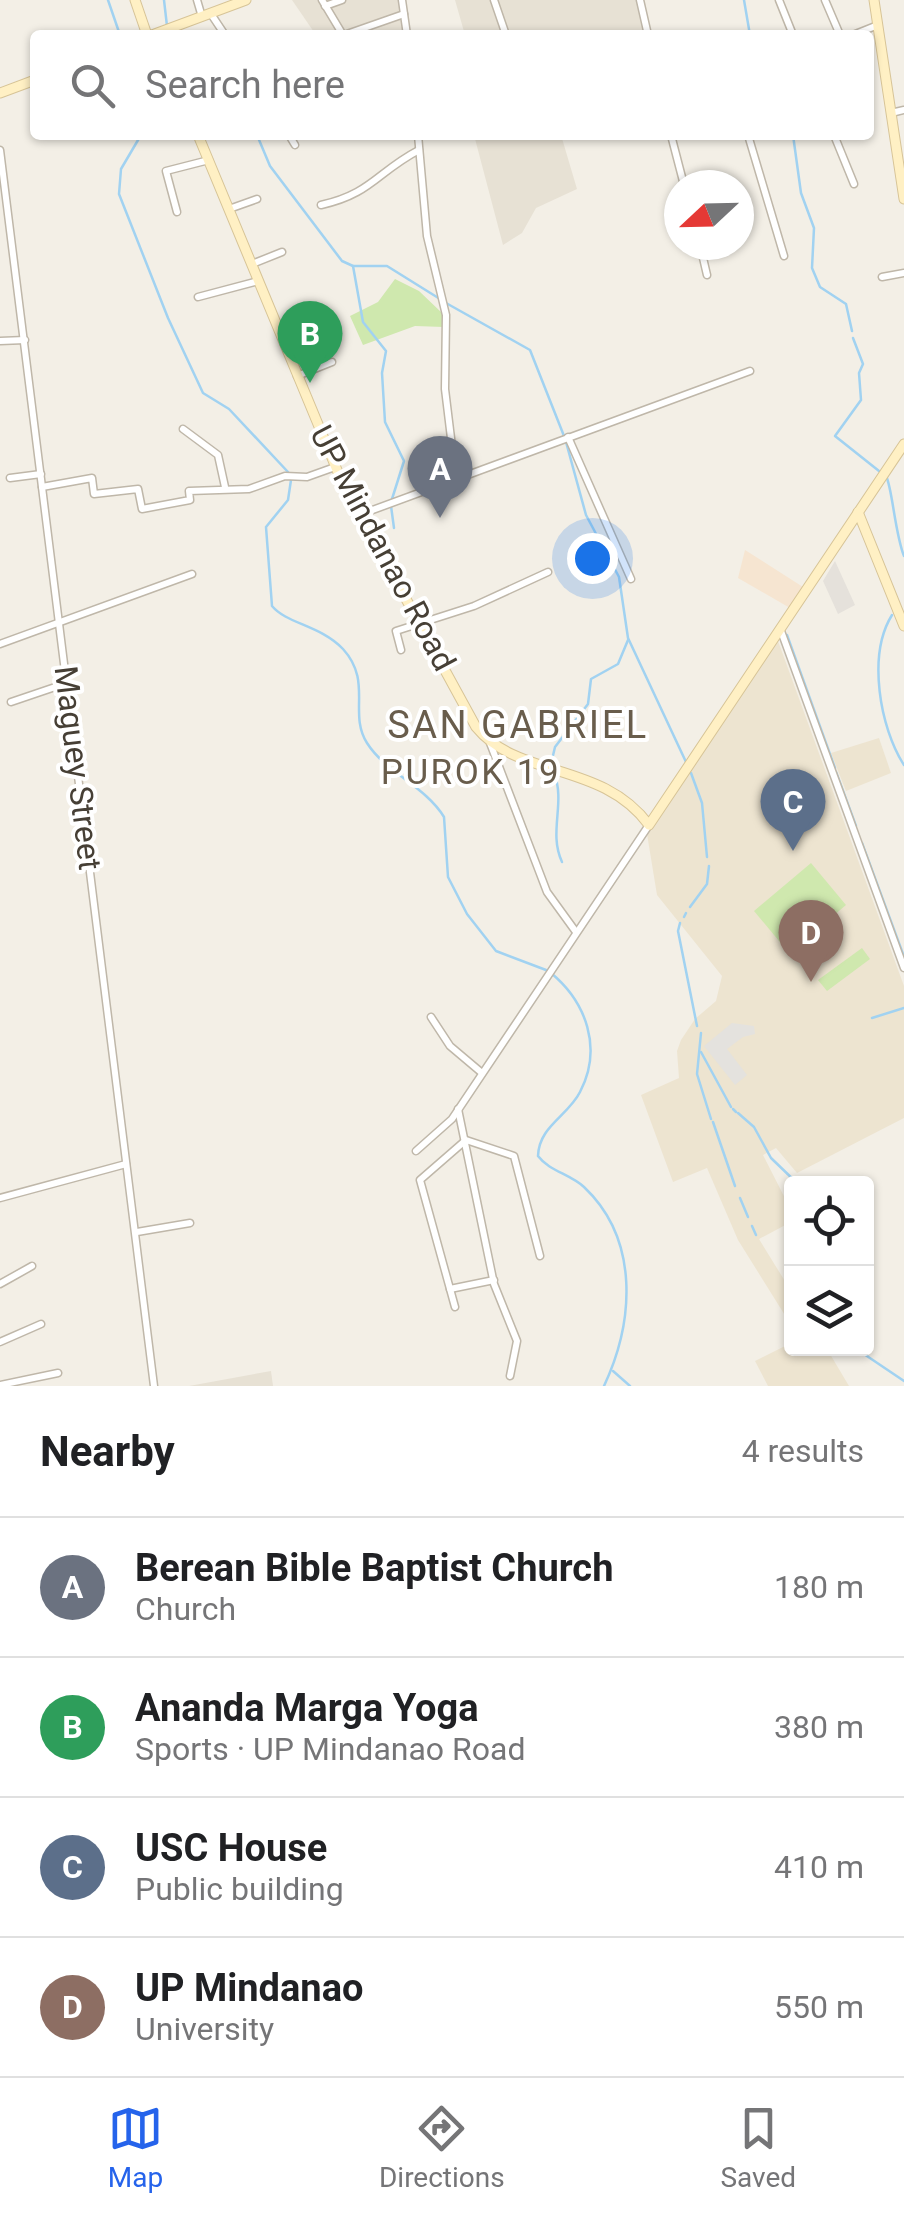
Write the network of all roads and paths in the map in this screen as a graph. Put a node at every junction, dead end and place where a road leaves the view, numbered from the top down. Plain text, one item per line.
1 (135, 0) edge
2 (197, 0) edge
3 (246, 0) edge
4 (342, 0) edge
5 (402, 0) edge
6 (494, 0) edge
7 (640, 0) edge
8 (778, 0) edge
9 (825, 0) edge
10 (874, 0) edge
11 (324, 3) edge
12 (404, 14) junction
13 (206, 16) junction
14 (878, 25) junction
15 (148, 30) edge
16 (186, 30) edge
17 (219, 30) edge
18 (340, 30) edge
19 (358, 30) edge
20 (406, 30) edge
21 (504, 30) edge
22 (647, 30) edge
23 (791, 30) edge
24 (838, 30) edge
25 (866, 30) edge
26 (30, 82) edge
27 (0, 93) edge
28 (904, 110) edge
29 (891, 113) junction
30 (200, 140) edge
31 (292, 140) edge
32 (418, 140) edge
33 (672, 140) edge
34 (749, 140) edge
35 (836, 140) edge
36 (295, 145) dead end
37 (0, 150) edge
38 (419, 150) junction
39 (208, 160) junction
40 (680, 170) edge
41 (854, 184) dead end
42 (903, 191) edge
43 (257, 199) dead end
44 (320, 205) dead end
45 (229, 209) junction
46 (178, 212) dead end
47 (282, 252) dead end
48 (784, 256) dead end
49 (704, 260) edge
50 (252, 264) junction
51 (904, 274) edge
52 (707, 275) dead end
53 (882, 277) dead end
54 (258, 280) junction
55 (198, 297) dead end
56 (25, 340) junction
57 (0, 341) edge
58 (332, 362) dead end
59 (750, 371) dead end
60 (297, 376) junction
61 (183, 429) dead end
62 (568, 438) junction
63 (904, 444) edge
64 (335, 467) junction
65 (40, 474) junction
66 (10, 478) dead end
67 (456, 479) junction
68 (42, 487) junction
69 (225, 487) junction
70 (859, 510) junction
71 (359, 514) junction
72 (867, 528) junction
73 (548, 572) dead end
74 (192, 574) dead end
75 (631, 579) dead end
76 (904, 613) edge
77 (421, 620) junction
78 (59, 622) junction
79 (904, 626) edge
80 (780, 631) junction
81 (0, 644) edge
82 (401, 650) dead end
83 (68, 683) junction
84 (11, 702) dead end
85 (490, 741) junction
86 (648, 821) junction
87 (576, 932) junction
88 (904, 968) edge
89 (431, 1017) dead end
90 (482, 1073) junction
91 (458, 1109) junction
92 (466, 1140) junction
93 (416, 1151) dead end
94 (126, 1164) junction
95 (0, 1198) edge
96 (190, 1223) dead end
97 (137, 1232) junction
98 (540, 1256) dead end
99 (32, 1266) dead end
100 (494, 1280) junction
101 (0, 1284) edge
102 (450, 1289) junction
103 (455, 1307) dead end
104 (41, 1324) dead end
105 (0, 1342) edge
106 (58, 1373) dead end
107 (510, 1376) dead end
108 (0, 1386) edge
109 (154, 1386) edge

1 - 15 street
2 - 13 street
3 - 13 street
4 - 11 street
5 - 12 street
6 - 21 street
7 - 22 street
8 - 23 street
9 - 24 street
10 - 14 street
11 - 18 street
12 - 19 street
12 - 20 street
13 - 16 street
13 - 17 street
14 - 25 street
14 - 29 street
26 - 27 street
28 - 29 street
29 - 42 street
30 - 39 street, UP Mindanao Road
31 - 36 street
32 - 38 street
33 - 40 street
34 - 48 street
35 - 41 street
37 - 56 street, Maguey Street
38 - 44 street
38 - 67 street
39 - 45 street, UP Mindanao Road
39 - 46 street
43 - 45 street
45 - 50 street, UP Mindanao Road
47 - 50 street
49 - 52 street
50 - 54 street, UP Mindanao Road
51 - 53 street
54 - 55 street
54 - 60 street, UP Mindanao Road
56 - 57 street
56 - 65 street, Maguey Street
58 - 60 street
59 - 62 street
60 - 64 street, UP Mindanao Road
61 - 69 street
62 - 67 street
62 - 75 street
63 - 70 street
64 - 69 street
64 - 71 street, UP Mindanao Road
65 - 66 street
65 - 68 street, Maguey Street
67 - 71 street
68 - 69 street
68 - 78 street, Maguey Street
70 - 72 street
70 - 80 street
71 - 77 street, UP Mindanao Road
72 - 76 street
72 - 79 street
73 - 77 street
74 - 78 street
77 - 82 street
77 - 85 street, UP Mindanao Road
78 - 81 street
78 - 83 street, Maguey Street
80 - 86 street
80 - 88 street
83 - 84 street
83 - 94 street, Maguey Street
85 - 86 street
85 - 87 street
86 - 87 street
87 - 90 street
89 - 90 street
90 - 91 street
91 - 92 street
91 - 93 street
92 - 98 street
92 - 100 street
92 - 102 street
94 - 95 street
94 - 97 street, Maguey Street
96 - 97 street
97 - 109 street, Maguey Street
99 - 101 street
100 - 102 street
100 - 107 street
102 - 103 street
104 - 105 street
106 - 108 street

